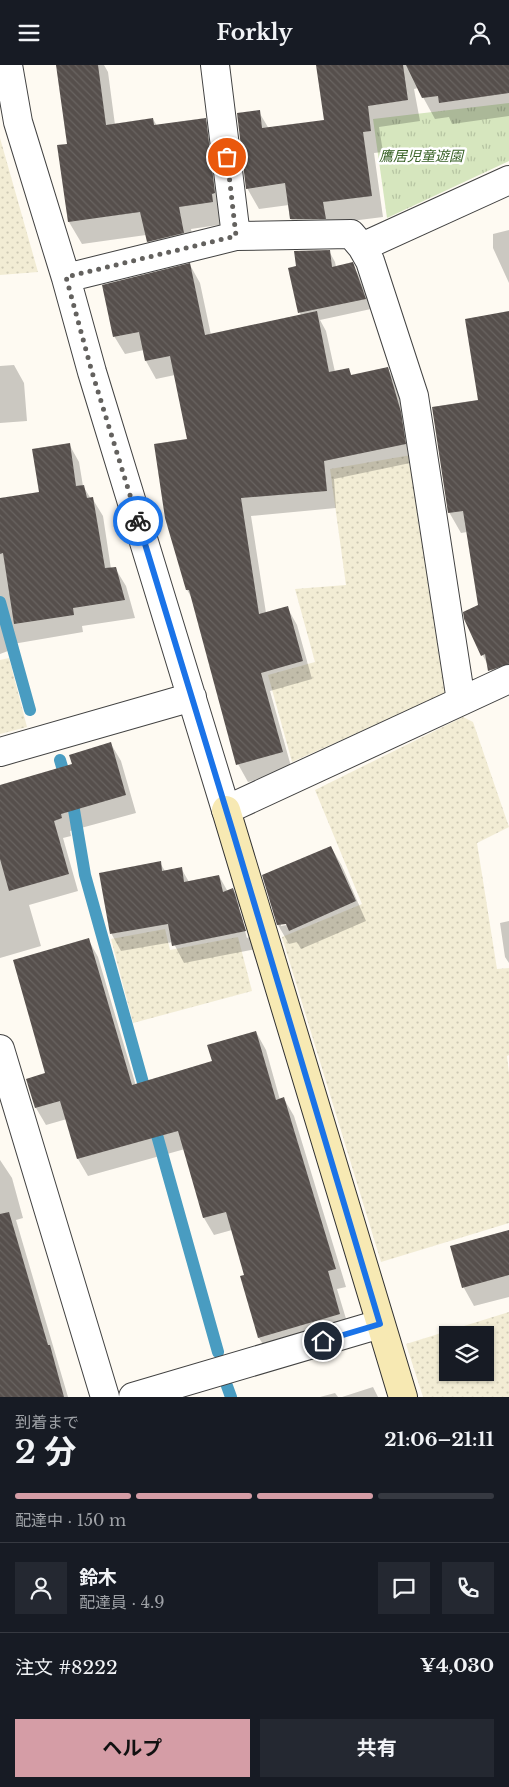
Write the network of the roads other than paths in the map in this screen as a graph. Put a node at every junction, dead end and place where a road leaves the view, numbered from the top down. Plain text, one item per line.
1 (8, 65) edge
2 (216, 65) edge
3 (509, 179) edge
4 (236, 236) junction
5 (362, 247) junction
6 (66, 277) junction
7 (509, 679) edge
8 (192, 697) junction
9 (461, 701) junction
10 (0, 752) edge
11 (226, 810) junction
12 (0, 1049) edge
13 (380, 1324) junction
14 (106, 1397) edge
15 (132, 1397) edge
16 (403, 1397) edge

1 - 6 street
2 - 4 street
3 - 5 street
4 - 5 street
4 - 6 street
5 - 9 street
6 - 8 street
7 - 9 street
8 - 10 street
8 - 11 street
9 - 11 street
11 - 13 street
12 - 14 street
13 - 15 street
13 - 16 street

